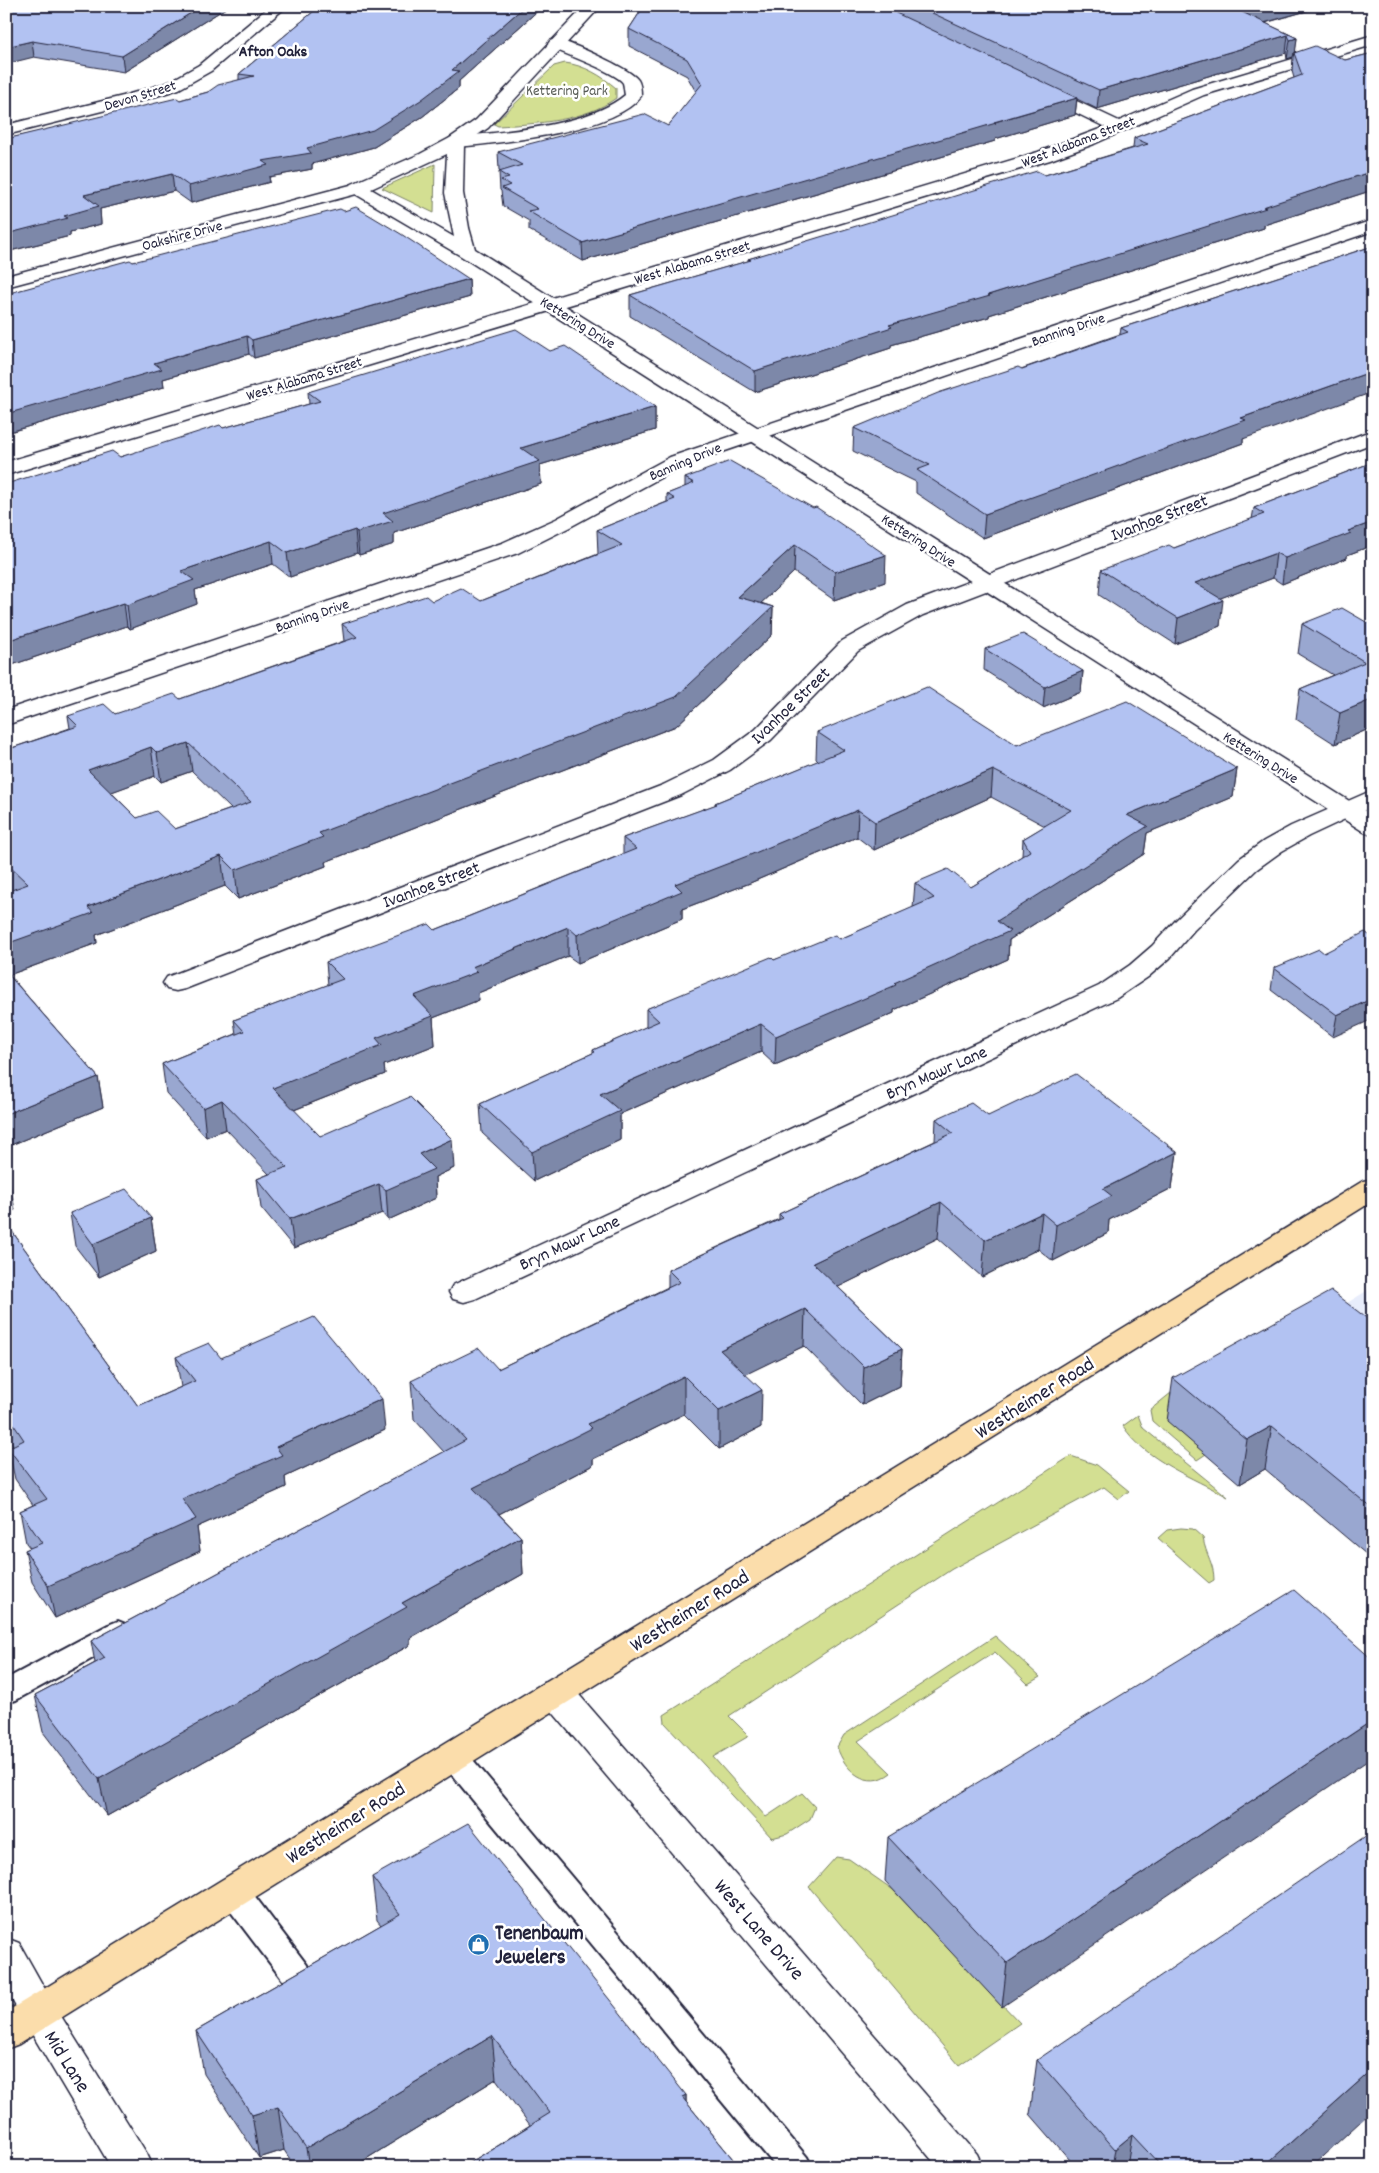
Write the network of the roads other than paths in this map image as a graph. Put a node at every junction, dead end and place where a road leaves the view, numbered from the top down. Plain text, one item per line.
1 (280, 6) edge
2 (594, 6) edge
3 (1373, 40) edge
4 (556, 44) junction
5 (1030, 85) edge
6 (1119, 127) junction
7 (6, 130) edge
8 (456, 142) junction
9 (358, 188) junction
10 (1373, 224) edge
11 (467, 252) junction
12 (6, 282) edge
13 (550, 304) junction
14 (754, 434) junction
15 (1373, 436) edge
16 (6, 469) edge
17 (985, 582) junction
18 (6, 718) edge
19 (1373, 797) edge
20 (1345, 810) junction
21 (1373, 827) edge
22 (176, 983) dead end
23 (1373, 1188) edge
24 (464, 1292) dead end
25 (137, 1622) edge
26 (6, 1692) edge
27 (556, 1692) junction
28 (453, 1756) junction
29 (233, 1891) junction
30 (6, 1954) edge
31 (296, 1974) edge
32 (38, 2012) junction
33 (6, 2032) edge
34 (953, 2164) edge
35 (133, 2167) edge
36 (796, 2167) edge

1 - 7 street, Devon Street
2 - 4 street
3 - 6 street, West Alabama Street
4 - 8 street
4 - 8 street
5 - 6 street
6 - 13 street, West Alabama Street
8 - 9 street
8 - 11 street
9 - 11 street, Kettering Drive
9 - 12 street, Oakshire Drive
10 - 14 street, Banning Drive
11 - 13 street, Kettering Drive
13 - 14 street, Kettering Drive
13 - 16 street, West Alabama Street
14 - 17 street, Kettering Drive
14 - 18 street, Banning Drive
15 - 17 street, Ivanhoe Street
17 - 20 street, Kettering Drive
17 - 22 street, Ivanhoe Street
19 - 20 street, Bryn Mawr Lane
20 - 21 street, Kettering Drive
20 - 24 street, Bryn Mawr Lane
23 - 27 main road, Westheimer Road
25 - 26 lane
27 - 28 main road, Westheimer Road
27 - 34 street, West Lane Drive
28 - 29 main road, Westheimer Road
28 - 36 lane
29 - 31 lane
29 - 32 main road, Westheimer Road
30 - 32 street, Mid Lane
32 - 33 main road, Westheimer Road
32 - 35 street, Mid Lane

